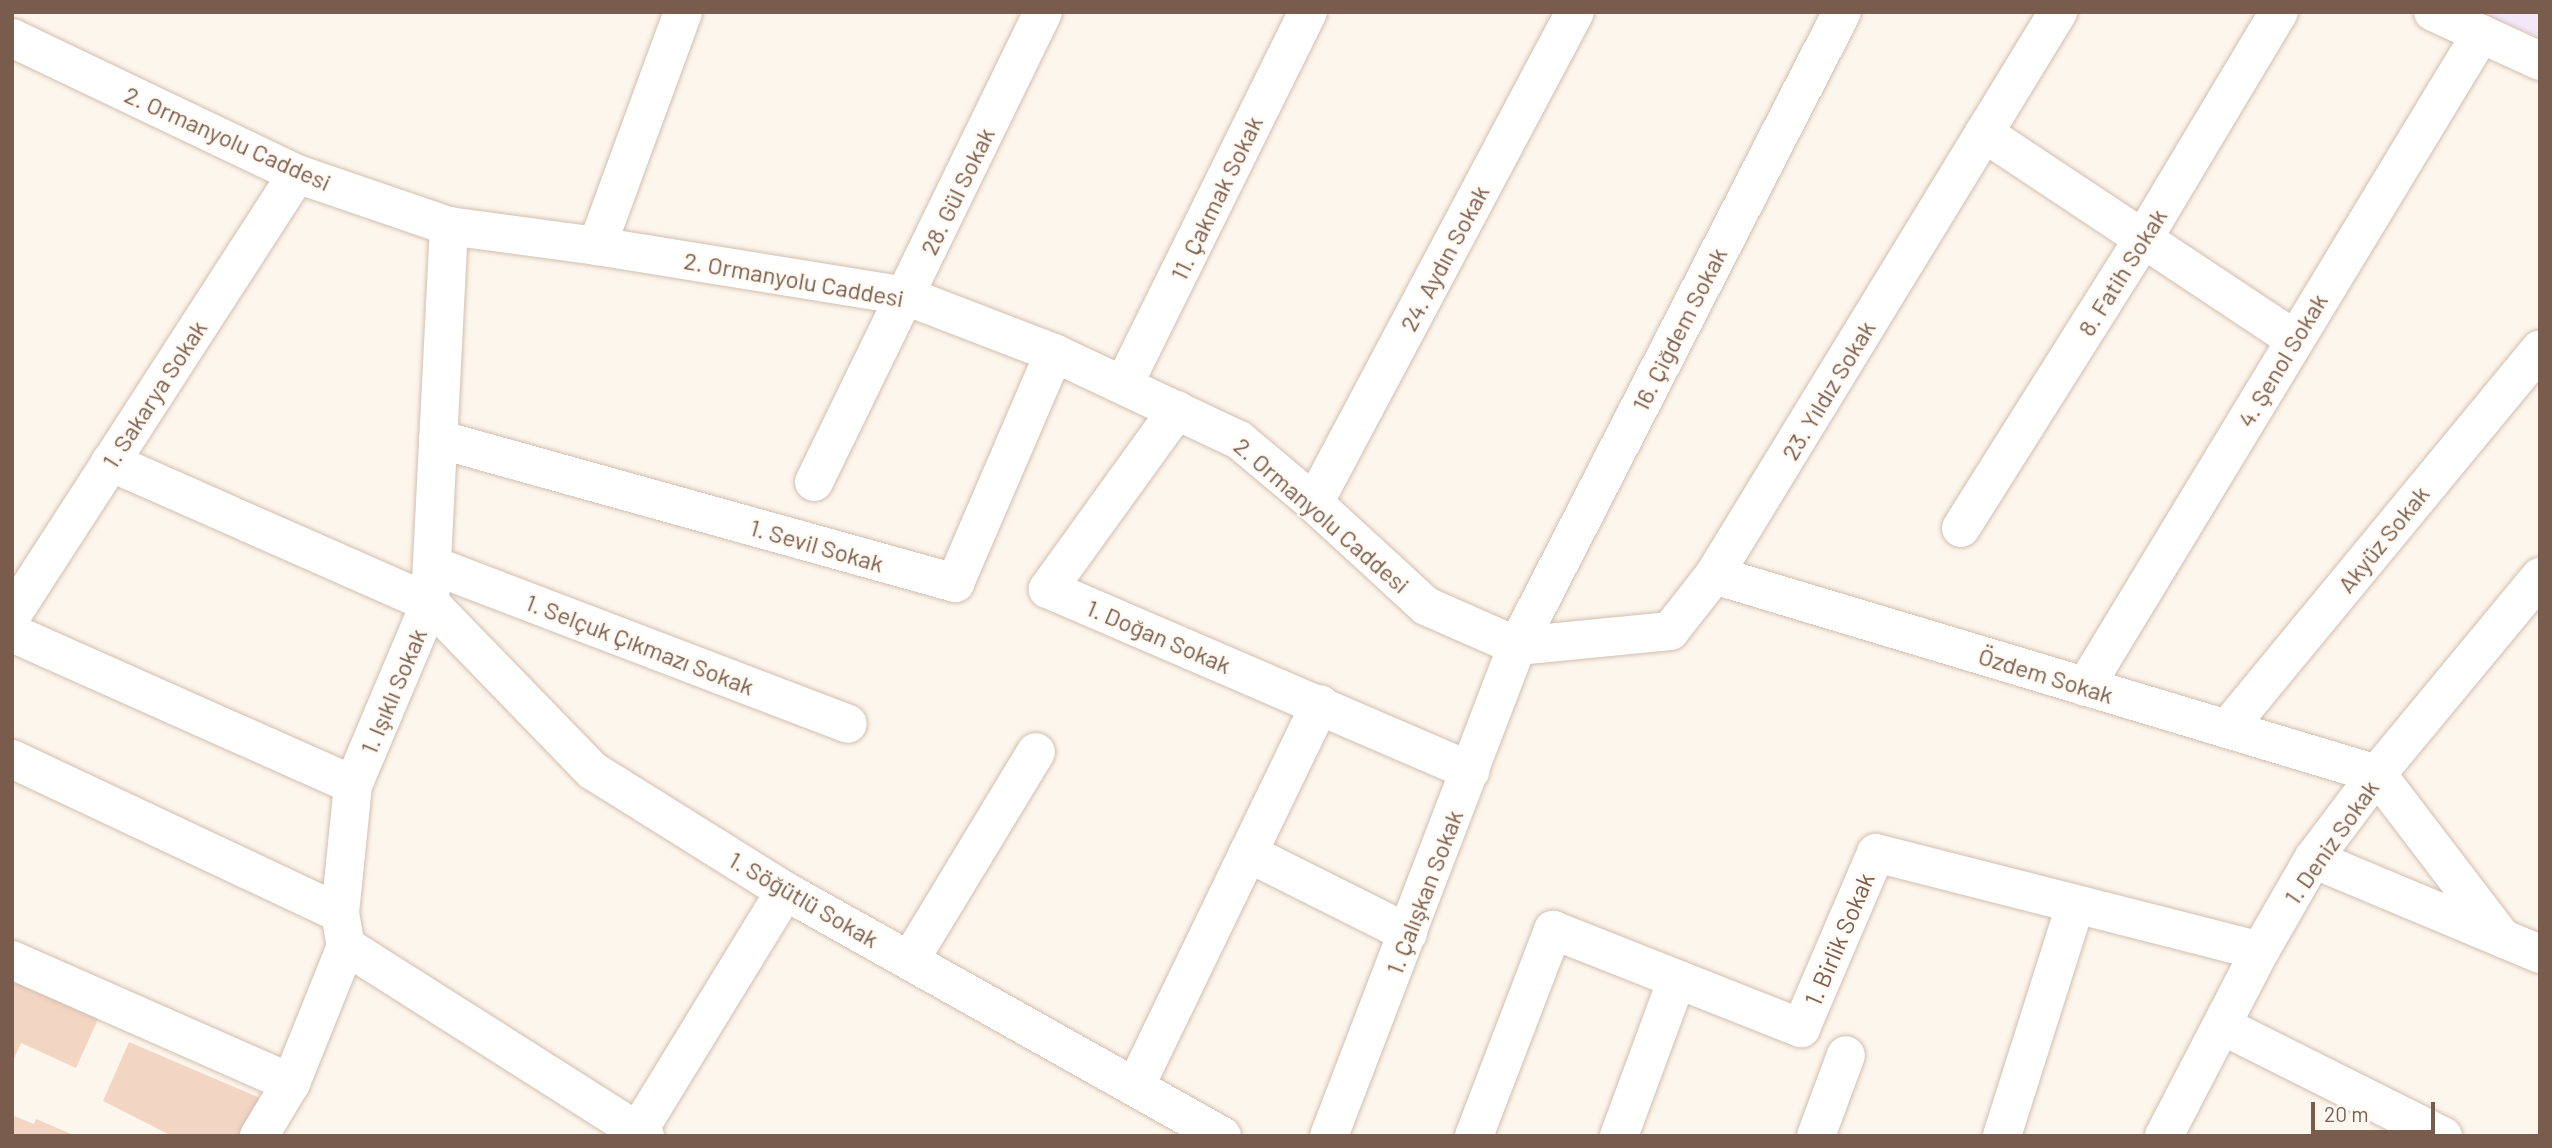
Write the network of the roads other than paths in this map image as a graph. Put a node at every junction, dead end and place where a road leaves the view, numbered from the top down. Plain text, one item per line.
1 (683, 12) edge
2 (1043, 12) edge
3 (1308, 12) edge
4 (1575, 12) edge
5 (2058, 12) edge
6 (2280, 12) edge
7 (2433, 12) edge
8 (1836, 13) edge
9 (2482, 34) junction
10 (12, 38) edge
11 (2540, 61) edge
12 (1984, 133) junction
13 (297, 174) junction
14 (449, 226) junction
15 (2143, 239) junction
16 (597, 246) junction
17 (906, 296) junction
18 (2294, 339) junction
19 (2540, 349) edge
20 (1054, 353) junction
21 (1124, 384) junction
22 (1177, 410) junction
23 (438, 439) junction
24 (110, 461) junction
25 (814, 482) dead end
26 (1314, 503) junction
27 (1961, 528) dead end
28 (432, 565) junction
29 (1714, 576) junction
30 (2540, 577) edge
31 (430, 603) junction
32 (12, 615) edge
33 (12, 633) edge
34 (1517, 646) junction
35 (2085, 687) junction
36 (1320, 704) junction
37 (848, 724) dead end
38 (2227, 729) junction
39 (1036, 752) dead end
40 (12, 759) edge
41 (1471, 771) junction
42 (2377, 774) junction
43 (353, 785) junction
44 (1248, 853) junction
45 (2313, 859) junction
46 (785, 891) junction
47 (2076, 906) junction
48 (343, 929) junction
49 (1408, 933) junction
50 (2502, 938) junction
51 (2260, 951) junction
52 (2540, 954) edge
53 (12, 960) edge
54 (910, 960) junction
55 (1677, 979) junction
56 (2222, 1026) junction
57 (1846, 1055) dead end
58 (291, 1083) junction
59 (1136, 1085) junction
60 (639, 1134) edge
61 (259, 1136) edge
62 (1222, 1136) edge
63 (1329, 1136) edge
64 (1474, 1136) edge
65 (1619, 1136) edge
66 (1816, 1136) edge
67 (2001, 1136) edge
68 (2164, 1136) edge
69 (2443, 1136) edge

1 - 16 street
2 - 17 street, 28. Gül Sokak
3 - 21 street, 11. Çakmak Sokak
4 - 26 street, 24. Aydın Sokak
5 - 12 street, 23. Yıldız Sokak
6 - 15 street, 8. Fatih Sokak
7 - 9 street
8 - 34 street, 16. Çiğdem Sokak
9 - 11 street
9 - 18 street, 4. Şenol Sokak
10 - 13 street, 2. Ormanyolu Caddesi
12 - 15 street
12 - 29 street, 23. Yıldız Sokak
13 - 14 street, 2. Ormanyolu Caddesi
13 - 24 street, 1. Sakarya Sokak
14 - 16 street, 2. Ormanyolu Caddesi
14 - 23 street, 1. Işıklı Sokak
15 - 18 street
15 - 27 street, 8. Fatih Sokak
16 - 17 street, 2. Ormanyolu Caddesi
17 - 20 street, 2. Ormanyolu Caddesi
17 - 25 street, 28. Gül Sokak
18 - 35 street, 4. Şenol Sokak
19 - 38 street, Akyüz Sokak
20 - 21 street, 2. Ormanyolu Caddesi
20 - 23 street, 1. Sevil Sokak
21 - 22 street, 2. Ormanyolu Caddesi
22 - 26 street, 2. Ormanyolu Caddesi
22 - 36 street, 1. Doğan Sokak
23 - 28 street, 1. Işıklı Sokak
24 - 31 street
24 - 32 street, 1. Sakarya Sokak
26 - 34 street, 2. Ormanyolu Caddesi
28 - 31 street, 1. Işıklı Sokak
28 - 37 street, 1. Selçuk Çıkmazı Sokak
29 - 34 street, 23. Yıldız Sokak
29 - 35 street, Özdem Sokak
30 - 42 street, 1. Deniz Sokak
31 - 43 street, 1. Işıklı Sokak
31 - 46 street, 1. Söğütlü Sokak
33 - 43 street
34 - 41 street, 1. Çalışkan Sokak
35 - 38 street, Özdem Sokak
36 - 41 street, 1. Doğan Sokak
36 - 44 street
38 - 42 street, Özdem Sokak
39 - 54 street
40 - 48 street
41 - 49 street, 1. Çalışkan Sokak
42 - 45 street, 1. Deniz Sokak
42 - 50 street
43 - 48 street, 1. Işıklı Sokak
44 - 49 street
44 - 59 street
45 - 50 street
45 - 51 street, 1. Deniz Sokak
46 - 54 street, 1. Söğütlü Sokak
46 - 60 street
47 - 51 street, 1. Birlik Sokak
47 - 55 street, 1. Birlik Sokak
47 - 67 street
48 - 58 street, 1. Işıklı Sokak
48 - 60 street
49 - 63 street, 1. Çalışkan Sokak
50 - 52 street
51 - 56 street, 1. Deniz Sokak
53 - 58 street
54 - 59 street, 1. Söğütlü Sokak
55 - 64 street, 1. Birlik Sokak
55 - 65 street
56 - 68 street, 1. Deniz Sokak
56 - 69 street
57 - 66 street
58 - 61 street, 1. Işıklı Sokak
59 - 62 street, 1. Söğütlü Sokak

